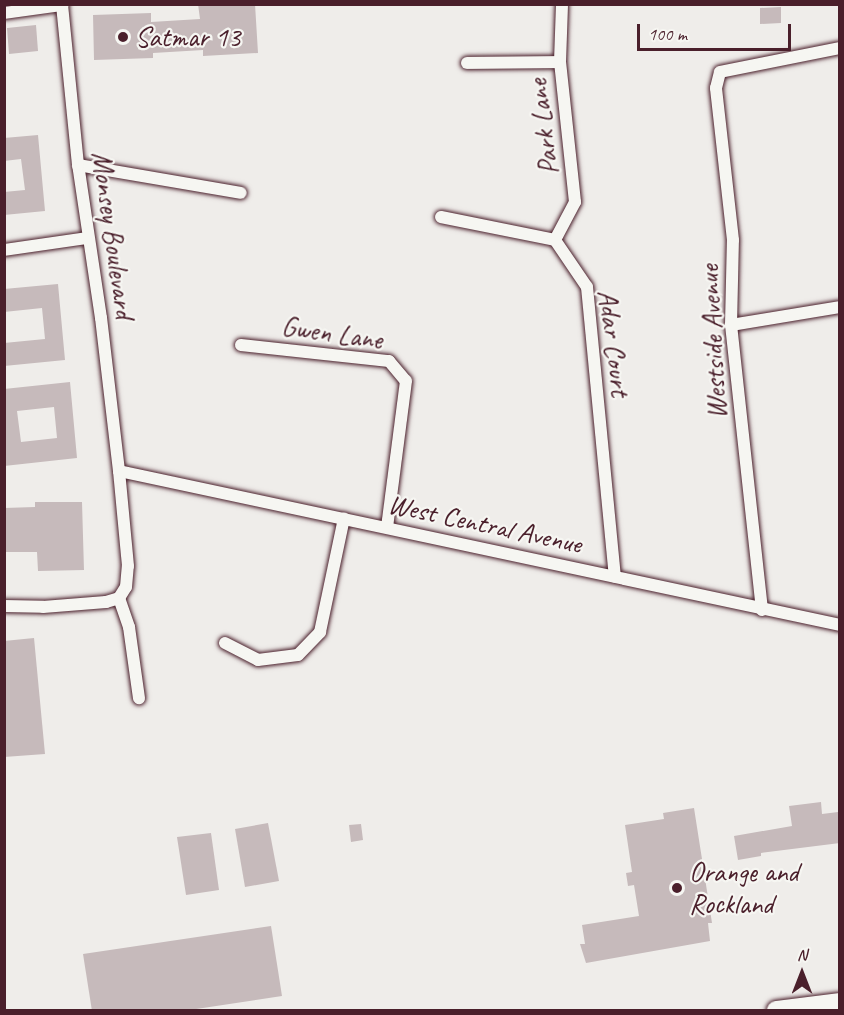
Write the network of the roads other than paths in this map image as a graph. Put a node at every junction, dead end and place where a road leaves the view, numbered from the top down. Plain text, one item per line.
1 (562, 4) edge
2 (62, 5) edge
3 (4, 13) edge
4 (840, 48) edge
5 (560, 62) junction
6 (467, 63) dead end
7 (78, 165) junction
8 (241, 193) dead end
9 (441, 217) dead end
10 (87, 238) junction
11 (555, 240) junction
12 (4, 250) edge
13 (840, 307) edge
14 (731, 325) junction
15 (241, 345) dead end
16 (119, 471) junction
17 (344, 518) junction
18 (387, 527) junction
19 (615, 577) junction
20 (119, 598) junction
21 (4, 606) edge
22 (762, 610) junction
23 (840, 625) edge
24 (225, 643) dead end
25 (139, 698) dead end
26 (840, 1002) edge
27 (776, 1011) edge

1 - 5 street, Park Lane
2 - 3 street
2 - 7 street, Monsey Boulevard
4 - 14 street, Westside Avenue
5 - 6 street
5 - 11 street, Park Lane
7 - 8 street
7 - 10 street, Monsey Boulevard
9 - 11 street
10 - 12 street
10 - 16 street, Monsey Boulevard
11 - 19 street, Adar Court
13 - 14 street
14 - 22 street, Westside Avenue
15 - 18 street, Gwen Lane
16 - 17 street, West Central Avenue
16 - 20 street, Monsey Boulevard
17 - 18 street, West Central Avenue
17 - 24 street
18 - 19 street, West Central Avenue
19 - 22 street, West Central Avenue
20 - 21 street
20 - 25 street
22 - 23 street, West Central Avenue
26 - 27 main road

